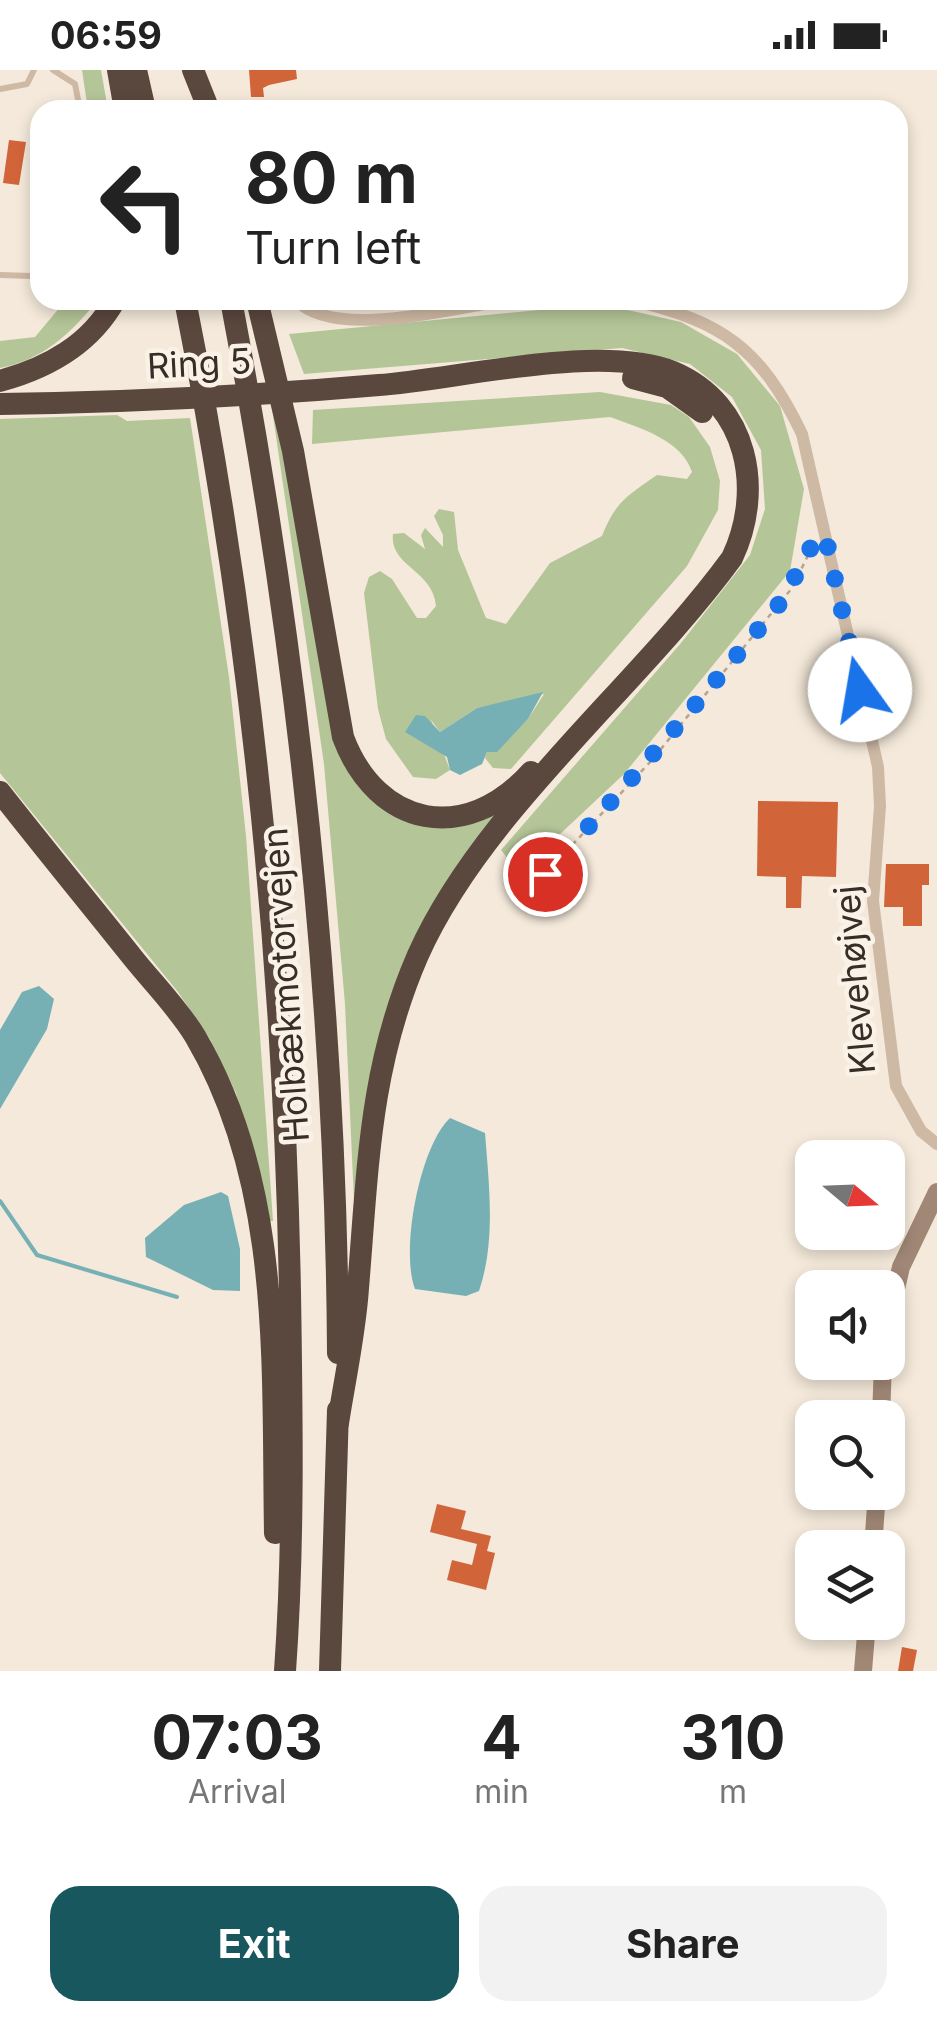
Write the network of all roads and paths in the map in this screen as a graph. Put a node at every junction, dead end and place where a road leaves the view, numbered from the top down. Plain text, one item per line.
1 (34, 70) edge
2 (52, 70) edge
3 (118, 70) edge
4 (136, 70) edge
5 (183, 70) edge
6 (193, 70) edge
7 (0, 89) edge
8 (78, 100) edge
9 (123, 100) edge
10 (143, 100) edge
11 (190, 100) edge
12 (205, 100) edge
13 (0, 275) edge
14 (30, 276) edge
15 (108, 310) edge
16 (187, 310) edge
17 (233, 310) edge
18 (259, 310) edge
19 (312, 310) edge
20 (436, 310) edge
21 (675, 310) edge
22 (0, 381) edge
23 (402, 384) junction
24 (0, 404) edge
25 (825, 535) junction
26 (0, 792) edge
27 (545, 874) dead end
28 (937, 1144) edge
29 (937, 1192) edge
30 (900, 1270) edge
31 (338, 1423) junction
32 (866, 1640) edge
33 (285, 1662) edge
34 (330, 1671) edge
35 (864, 1671) edge

1 - 7 lane
2 - 8 lane
3 - 9 highway
4 - 10 highway
5 - 11 highway
6 - 12 highway
13 - 14 lane
15 - 22 highway
16 - 33 highway, Holbækmotorvejen
17 - 31 highway, Holbækmotorvejen
18 - 23 highway
19 - 20 street
21 - 25 street, Klevehøjvej
23 - 24 highway, Ring 5
23 - 31 highway
25 - 27 path
25 - 28 street, Klevehøjvej
26 - 33 highway
29 - 30 street
31 - 34 highway, Holbækmotorvejen
32 - 35 street

